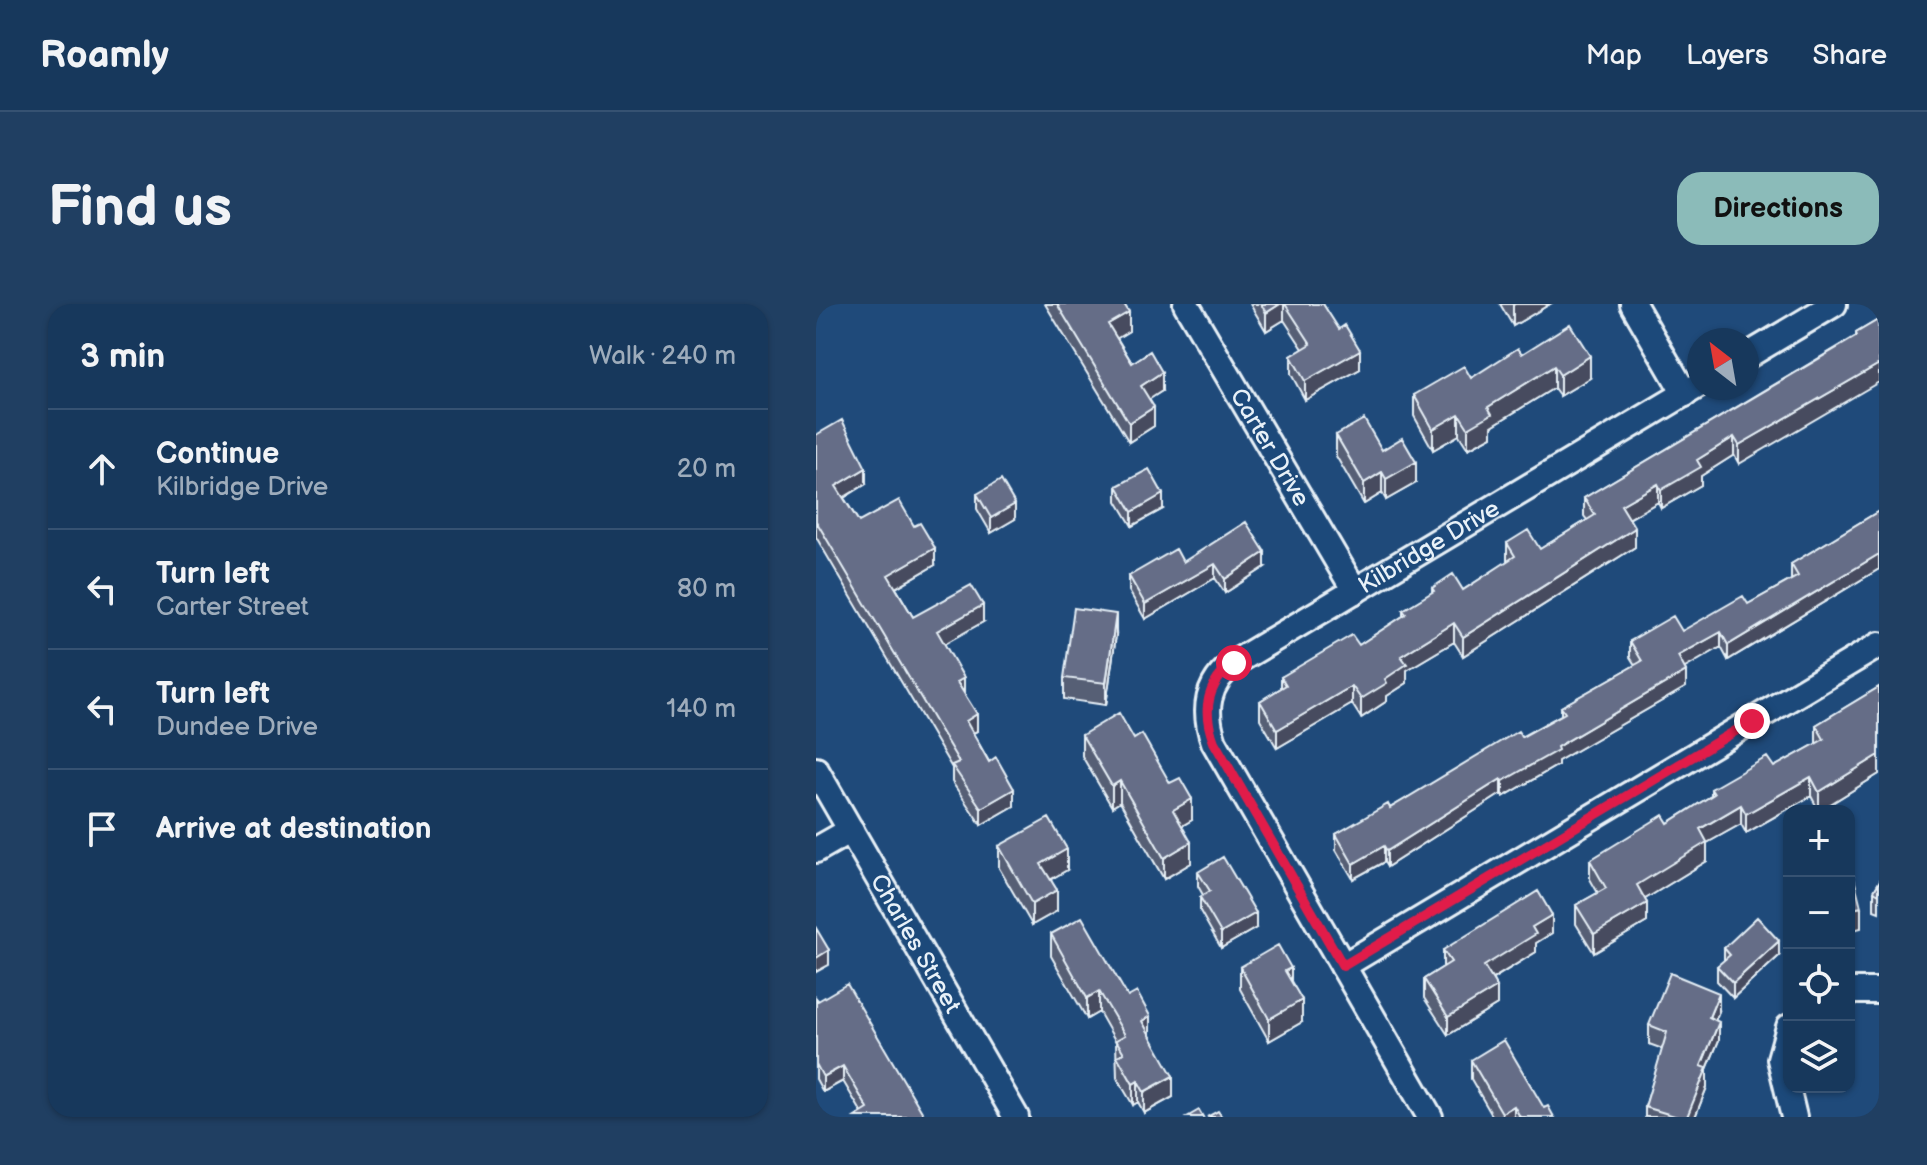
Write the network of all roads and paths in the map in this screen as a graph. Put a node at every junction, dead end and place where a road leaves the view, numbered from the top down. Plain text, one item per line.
1 (1186, 304) edge
2 (1633, 304) edge
3 (1830, 306) edge
4 (1759, 349) edge
5 (1687, 382) edge
6 (1687, 392) edge
7 (1355, 591) junction
8 (1879, 645) edge
9 (816, 770) edge
10 (851, 830) junction
11 (816, 850) edge
12 (1343, 966) junction
13 (1855, 991) edge
14 (1879, 991) edge
15 (1783, 1048) edge
16 (1783, 1071) edge
17 (1788, 1093) edge
18 (1016, 1117) edge
19 (1430, 1117) edge
20 (1794, 1117) edge

1 - 7 street, Carter Drive
2 - 5 street
3 - 4 street
6 - 7 street, Kilbridge Drive
7 - 12 street, Kilbridge Drive
8 - 12 street
9 - 10 street, Charles Street
10 - 11 street
10 - 18 street, Charles Street
12 - 19 street, Kilbridge Drive
13 - 14 street
15 - 16 street
17 - 20 street

